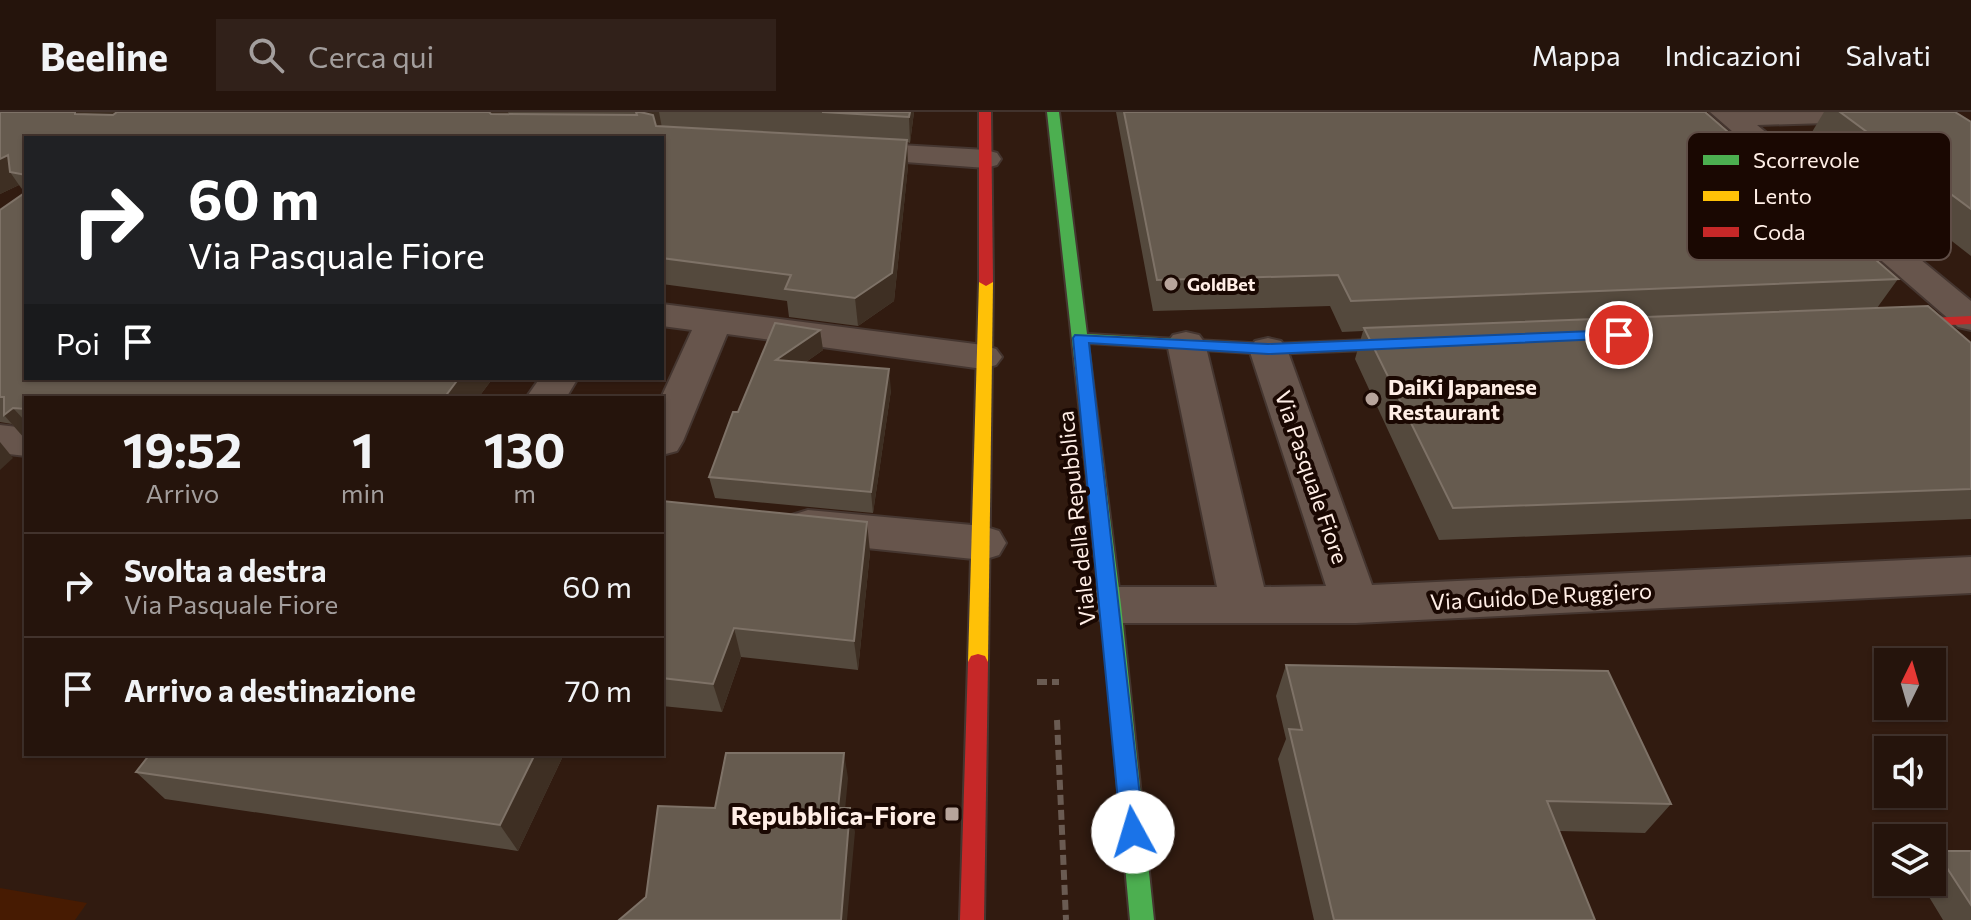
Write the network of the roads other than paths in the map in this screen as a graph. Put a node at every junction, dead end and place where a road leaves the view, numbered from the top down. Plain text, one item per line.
1 (985, 112) edge
2 (1053, 112) edge
3 (1928, 112) edge
4 (1727, 115) edge
5 (1747, 132) edge
6 (816, 149) edge
7 (986, 159) junction
8 (1900, 260) edge
9 (664, 315) edge
10 (1971, 320) edge
11 (714, 322) junction
12 (1875, 324) edge
13 (1080, 338) junction
14 (1443, 342) edge
15 (1186, 343) junction
16 (1268, 349) junction
17 (983, 357) junction
18 (664, 436) edge
19 (0, 439) edge
20 (24, 442) edge
21 (769, 522) edge
22 (983, 543) junction
23 (1971, 575) edge
24 (1111, 605) junction
25 (1356, 605) junction
26 (1245, 607) junction
27 (972, 920) edge
28 (1142, 920) edge

1 - 7 main road
2 - 13 main road, Viale della Repubblica
3 - 4 street
4 - 5 street
6 - 7 street
7 - 17 main road
8 - 10 street
9 - 11 street
10 - 12 main road
11 - 17 street
11 - 18 street
13 - 15 main road
13 - 24 main road, Viale della Repubblica
14 - 16 main road
15 - 16 main road
15 - 26 street
16 - 25 street, Via Pasquale Fiore
17 - 22 main road
19 - 20 street
21 - 22 street
22 - 27 main road
23 - 25 street, Via Guido De Ruggiero
24 - 26 street, Via Guido De Ruggiero
24 - 28 main road, Viale della Repubblica
25 - 26 street, Via Guido De Ruggiero

